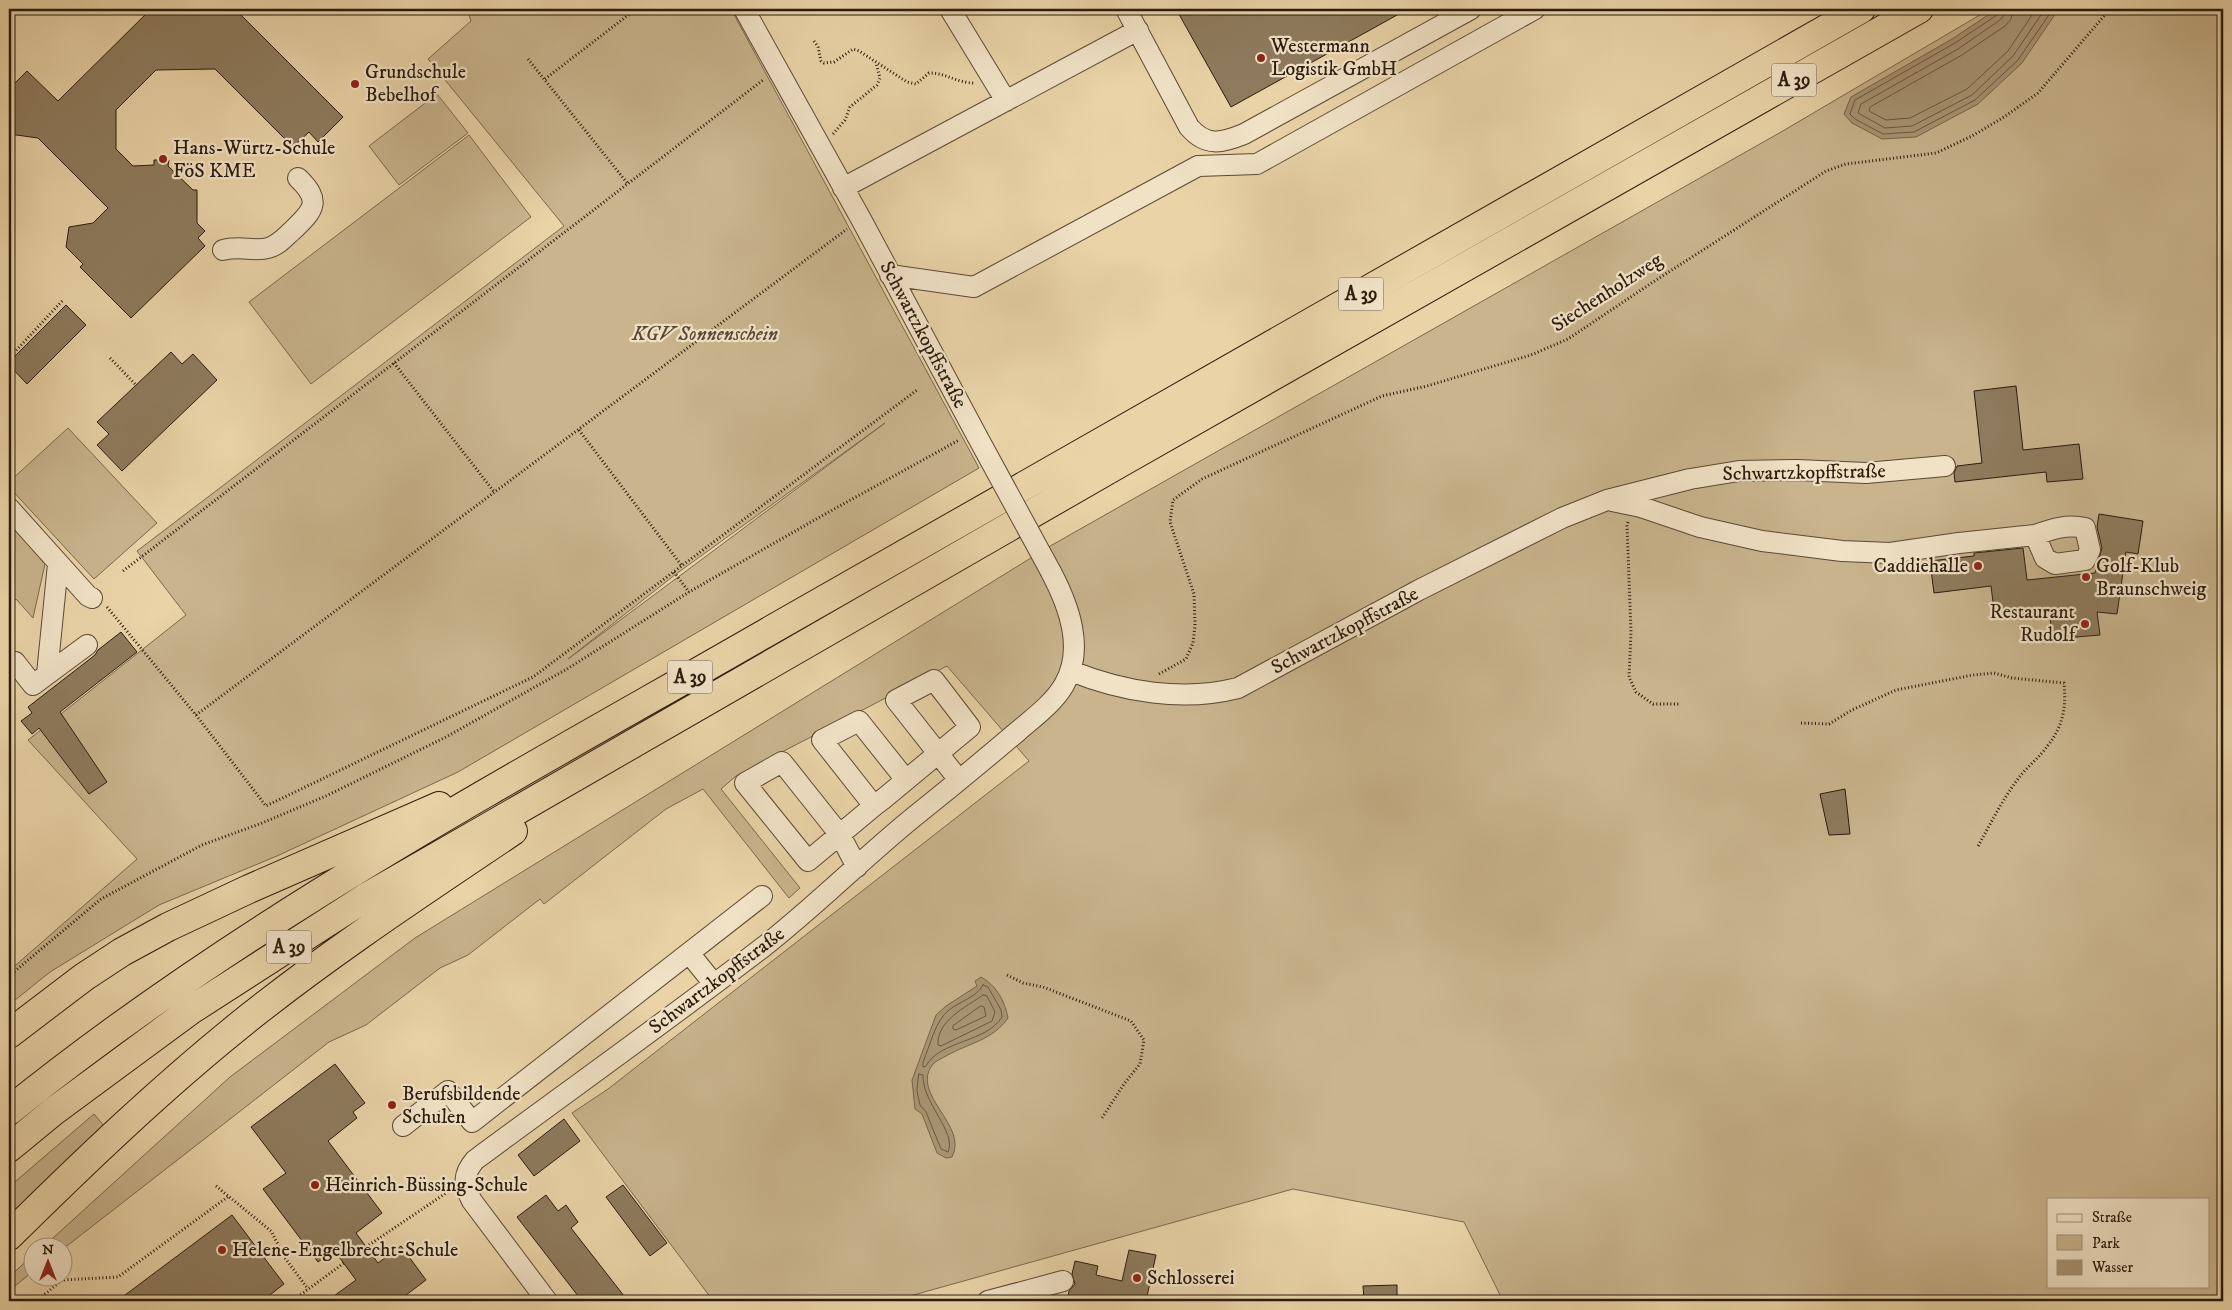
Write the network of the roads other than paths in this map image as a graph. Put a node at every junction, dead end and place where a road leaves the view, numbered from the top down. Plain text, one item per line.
1 (744, 9) edge
2 (950, 9) edge
3 (1126, 9) edge
4 (1471, 9) edge
5 (1535, 9) edge
6 (1861, 9) edge
7 (1919, 9) edge
8 (1138, 30) junction
9 (1006, 101) junction
10 (298, 178) dead end
11 (844, 188) junction
12 (223, 250) dead end
13 (890, 275) junction
14 (1944, 466) dead end
15 (1607, 500) junction
16 (9, 508) edge
17 (2035, 535) dead end
18 (58, 564) junction
19 (92, 598) road end
20 (87, 645) dead end
21 (15, 662) dead end
22 (1071, 671) junction
23 (47, 674) junction
24 (585, 770) junction
25 (520, 774) junction
26 (906, 780) junction
27 (959, 780) junction
28 (874, 806) junction
29 (840, 835) junction
30 (857, 867) junction
31 (762, 896) dead end
32 (689, 953) junction
33 (714, 984) junction
34 (9, 1034) edge
35 (9, 1111) edge
36 (403, 1126) dead end
37 (9, 1148) edge
38 (9, 1236) edge
39 (1063, 1281) dead end
40 (547, 1301) edge
41 (988, 1301) edge

1 - 11 street, Schwartzkopffstraße
2 - 9 street
3 - 8 street
4 - 8 street
5 - 13 street
6 - 25 highway, A 39
7 - 24 highway, A 39
8 - 9 street
9 - 11 street
10 - 12 street
11 - 13 street, Schwartzkopffstraße
13 - 22 street, Schwartzkopffstraße, bridge
14 - 15 street, Schwartzkopffstraße
15 - 17 street
15 - 22 street, Schwartzkopffstraße
16 - 18 street
18 - 19 street
18 - 23 street
20 - 23 street
21 - 23 street
22 - 27 street, Schwartzkopffstraße
24 - 37 highway, A 39
24 - 38 highway
25 - 34 highway
25 - 35 highway, A 39
26 - 27 street
26 - 28 street
26 - 28 street
27 - 30 street, Schwartzkopffstraße
28 - 29 street
29 - 29 street
29 - 30 street
30 - 33 street, Schwartzkopffstraße
31 - 32 street
32 - 33 street
32 - 36 street
33 - 40 street, Schwartzkopffstraße
39 - 41 street

